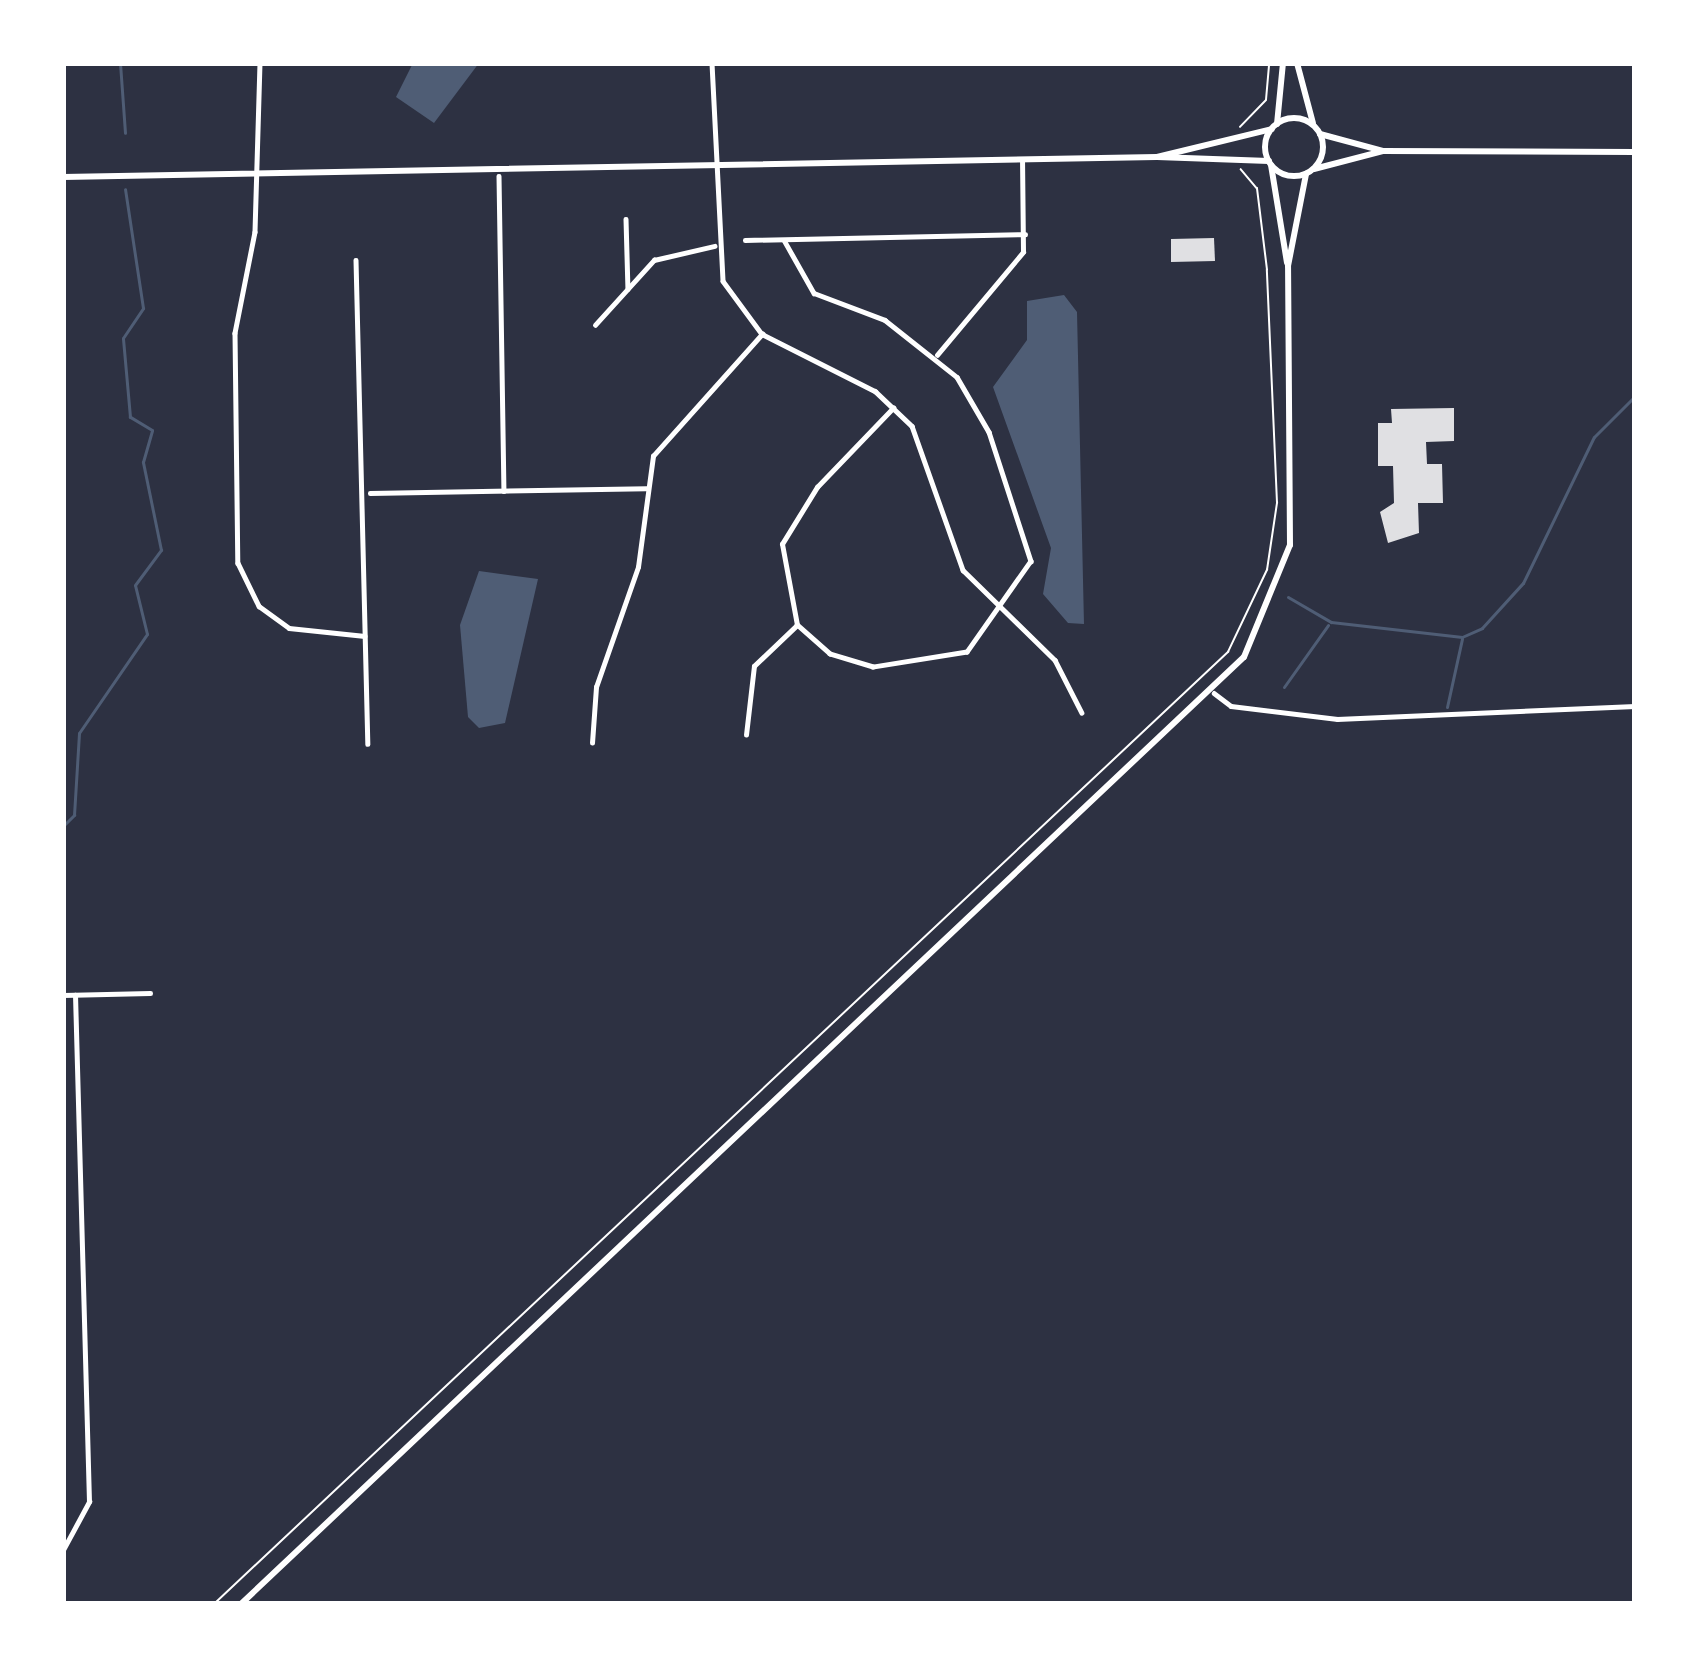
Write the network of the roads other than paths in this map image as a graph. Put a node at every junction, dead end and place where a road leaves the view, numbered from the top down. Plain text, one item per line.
1 (260, 63) edge
2 (712, 63) edge
3 (1283, 63) edge
4 (1297, 63) edge
5 (1275, 126) junction
6 (1317, 130) junction
7 (1383, 151) junction
8 (1635, 152) edge
9 (1157, 157) junction
10 (1022, 160) junction
11 (1270, 163) junction
12 (714, 169) junction
13 (1310, 171) junction
14 (258, 174) junction
15 (499, 176) junction
16 (63, 177) edge
17 (626, 219) dead end
18 (1025, 234) junction
19 (746, 240) dead end
20 (784, 241) junction
21 (715, 245) junction
22 (356, 260) dead end
23 (1288, 266) junction
24 (628, 289) junction
25 (595, 325) dead end
26 (762, 334) junction
27 (937, 355) junction
28 (893, 408) junction
29 (646, 488) junction
30 (505, 491) junction
31 (369, 493) junction
32 (997, 610) junction
33 (797, 625) junction
34 (365, 636) junction
35 (1214, 693) junction
36 (1635, 706) edge
37 (1082, 712) dead end
38 (746, 735) dead end
39 (592, 742) dead end
40 (368, 744) dead end
41 (150, 993) dead end
42 (63, 995) edge
43 (76, 995) junction
44 (63, 1550) edge
45 (241, 1604) edge

1 - 14 street
2 - 12 street
3 - 5 main road
4 - 6 main road
5 - 6 main road
5 - 9 main road
5 - 11 main road
6 - 7 main road
6 - 13 main road
7 - 8 main road
7 - 13 main road
9 - 10 main road
9 - 11 main road
10 - 12 main road
10 - 18 street
11 - 13 main road
11 - 23 main road
12 - 15 main road
12 - 21 street
13 - 23 main road
14 - 15 main road
14 - 16 main road
14 - 34 street
15 - 30 street
17 - 24 street
18 - 20 street
18 - 27 street
19 - 20 street
20 - 27 street
21 - 24 street
21 - 26 street
22 - 31 street
23 - 35 main road
24 - 25 street
26 - 28 street
26 - 29 street
27 - 32 street
28 - 32 street
28 - 33 street
29 - 30 street
29 - 39 street
30 - 31 street
31 - 34 street
32 - 33 street
32 - 37 street
33 - 38 street
34 - 40 street
35 - 36 street
35 - 45 main road
41 - 43 street
42 - 43 street
43 - 44 street

